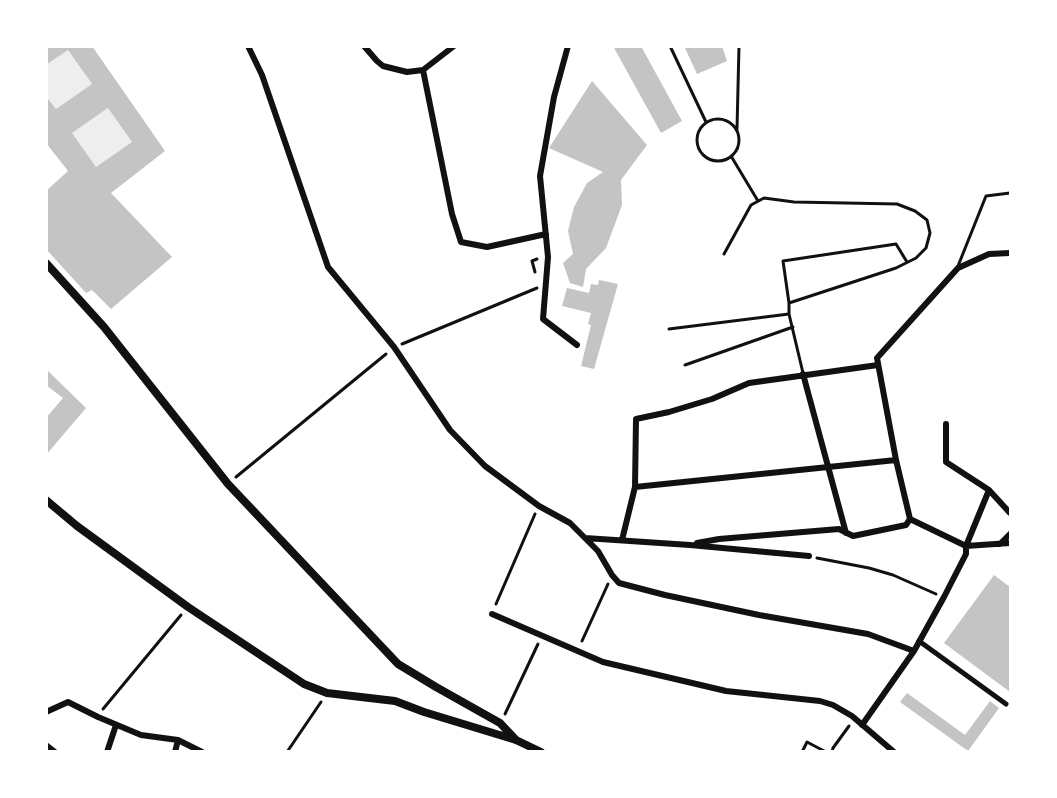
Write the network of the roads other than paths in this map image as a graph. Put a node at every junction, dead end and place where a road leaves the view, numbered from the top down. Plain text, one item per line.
1 (248, 46) edge
2 (364, 46) edge
3 (454, 46) edge
4 (568, 46) edge
5 (670, 46) edge
6 (739, 46) edge
7 (423, 70) junction
8 (706, 122) junction
9 (737, 131) junction
10 (731, 156) junction
11 (1011, 193) edge
12 (758, 201) junction
13 (546, 234) junction
14 (1011, 253) edge
15 (724, 254) dead end
16 (907, 262) junction
17 (46, 263) edge
18 (957, 268) junction
19 (789, 303) junction
20 (789, 314) junction
21 (793, 327) junction
22 (669, 329) dead end
23 (577, 345) dead end
24 (685, 365) dead end
25 (878, 365) junction
26 (803, 374) junction
27 (946, 424) dead end
28 (896, 460) junction
29 (828, 466) junction
30 (635, 487) junction
31 (990, 490) junction
32 (46, 500) edge
33 (1011, 513) edge
34 (910, 519) junction
35 (846, 533) junction
36 (1011, 534) edge
37 (585, 538) junction
38 (622, 540) junction
39 (1011, 543) edge
40 (1000, 544) junction
41 (690, 545) junction
42 (966, 546) junction
43 (809, 556) road end
44 (492, 614) road end
45 (919, 641) junction
46 (914, 651) junction
47 (1008, 705) edge
48 (46, 712) edge
49 (116, 725) junction
50 (862, 725) junction
51 (178, 740) junction
52 (516, 740) junction
53 (46, 745) edge
54 (55, 752) edge
55 (107, 752) edge
56 (175, 752) edge
57 (202, 752) edge
58 (540, 752) edge
59 (894, 752) edge

1 - 37 street
2 - 7 street
3 - 7 street
4 - 13 street
5 - 8 lane
6 - 9 lane
7 - 13 street
8 - 9 lane
8 - 10 lane
9 - 10 lane
10 - 12 lane
11 - 18 lane
12 - 15 lane
12 - 16 lane
13 - 23 street
14 - 18 street
16 - 19 lane
16 - 19 lane
17 - 52 street
18 - 25 street
19 - 20 lane
20 - 21 lane
20 - 22 lane
21 - 24 lane
21 - 26 lane
25 - 26 street
25 - 28 street
26 - 29 street
26 - 30 street
27 - 31 street
28 - 29 street
28 - 34 street
29 - 30 street
29 - 35 street
30 - 38 street
31 - 33 street
31 - 42 street
32 - 52 street
34 - 35 street
34 - 42 street
35 - 41 street
36 - 40 street
37 - 38 street
37 - 46 street
38 - 41 street
39 - 40 street
40 - 42 street
41 - 43 street
42 - 45 street
44 - 50 street
45 - 46 street
45 - 47 street
46 - 50 street
48 - 49 street
49 - 51 street
49 - 55 street
50 - 59 street
51 - 56 street
51 - 57 street
52 - 58 street
53 - 54 street

